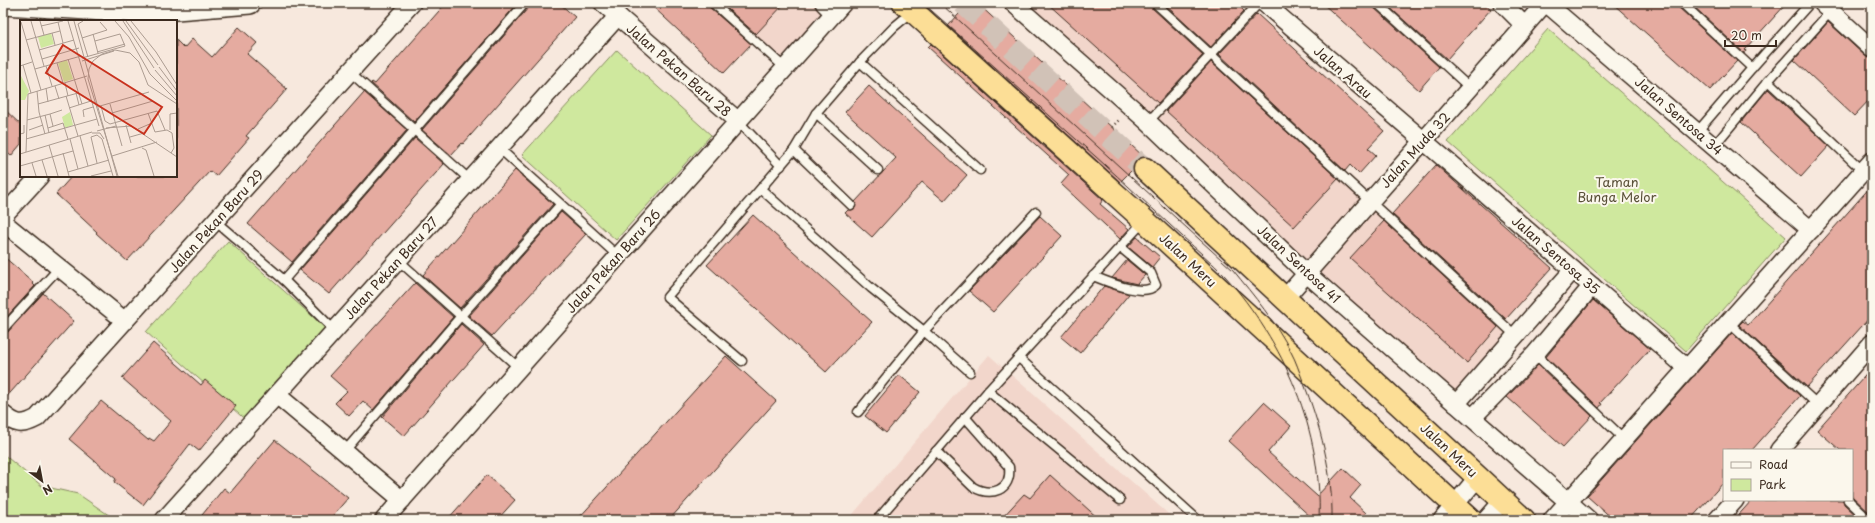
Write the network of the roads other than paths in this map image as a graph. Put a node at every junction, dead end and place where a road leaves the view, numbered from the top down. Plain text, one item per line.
1 (250, 3) edge
2 (412, 3) edge
3 (525, 3) edge
4 (603, 3) edge
5 (713, 3) edge
6 (1013, 3) edge
7 (1155, 3) edge
8 (1259, 3) edge
9 (1264, 3) edge
10 (1377, 3) edge
11 (1502, 3) edge
12 (1546, 3) edge
13 (1682, 3) edge
14 (1810, 3) edge
15 (14, 4) edge
16 (834, 6) edge
17 (1830, 6) edge
18 (908, 7) edge
19 (618, 16) junction
20 (139, 17) edge
21 (1525, 26) junction
22 (1872, 49) edge
23 (1211, 54) junction
24 (860, 62) junction
25 (785, 68) junction
26 (1752, 68) junction
27 (350, 72) junction
28 (1768, 82) junction
29 (1470, 88) junction
30 (816, 113) junction
31 (738, 121) junction
32 (1148, 122) junction
33 (415, 130) junction
34 (1697, 132) junction
35 (1423, 141) junction
36 (1714, 146) junction
37 (500, 148) junction
38 (794, 150) junction
39 (781, 166) junction
40 (1868, 166) edge
41 (1145, 169) tunnel mouth
42 (878, 170) dead end
43 (980, 170) dead end
44 (39, 177) edge
45 (470, 180) junction
46 (761, 189) junction
47 (1369, 200) junction
48 (560, 205) junction
49 (851, 206) dead end
50 (1036, 212) dead end
51 (3, 216) edge
52 (1144, 220) junction
53 (215, 221) junction
54 (3, 222) edge
55 (1811, 230) junction
56 (1120, 247) junction
57 (618, 256) junction
58 (398, 260) junction
59 (60, 268) junction
60 (1573, 270) junction
61 (1306, 273) junction
62 (1093, 276) junction
63 (284, 280) junction
64 (1592, 286) junction
65 (1285, 298) junction
66 (460, 317) junction
67 (125, 321) junction
68 (1729, 323) junction
69 (4, 326) edge
70 (335, 331) junction
71 (924, 331) junction
72 (1516, 336) junction
73 (1872, 343) edge
74 (1535, 354) junction
75 (1019, 358) junction
76 (742, 361) dead end
77 (519, 368) junction
78 (1688, 369) junction
79 (970, 372) dead end
80 (988, 391) junction
81 (277, 395) junction
82 (1456, 404) junction
83 (1818, 405) junction
84 (858, 412) dead end
85 (966, 417) junction
86 (1473, 417) junction
87 (8, 418) edge
88 (1625, 440) junction
89 (1786, 447) edge
90 (936, 451) junction
91 (344, 452) junction
92 (1478, 477) junction
93 (402, 500) junction
94 (1120, 500) dead end
95 (1503, 501) junction
96 (1734, 501) edge
97 (1849, 501) edge
98 (1569, 503) junction
99 (1448, 512) edge
100 (164, 520) edge
101 (384, 520) edge
102 (877, 520) edge
103 (1198, 520) edge
104 (1471, 520) edge
105 (1486, 520) edge
106 (1524, 520) edge
107 (1552, 520) edge
108 (1589, 520) edge
109 (1717, 520) edge
110 (1869, 520) edge

1 - 20 street
2 - 27 street, Jalan Pekan Baru 29
3 - 33 lane
4 - 19 street, Jalan Pekan Baru 28
5 - 25 lane
6 - 32 street, Jalan Sentosa 41
7 - 23 lane
8 - 23 lane
9 - 35 street, Jalan Arau
10 - 29 lane
11 - 21 street
12 - 21 street, Jalan Muda 32
12 - 34 street, Jalan Sentosa 34
13 - 26 lane
14 - 26 lane
15 - 20 street
16 - 25 street, Jalan Pekan Baru 26
17 - 22 street
17 - 28 lane
18 - 24 lane
18 - 52 highway, Jalan Meru
19 - 31 street, Jalan Pekan Baru 28
19 - 37 street, Jalan Pekan Baru 27
21 - 29 street, Jalan Muda 32
23 - 32 lane
23 - 47 lane
24 - 30 lane
24 - 43 lane
25 - 31 street, Jalan Pekan Baru 26
26 - 34 lane
27 - 33 lane
27 - 53 street, Jalan Pekan Baru 29
28 - 36 lane
28 - 40 lane
29 - 35 street, Jalan Muda 32
30 - 38 lane
30 - 42 lane
31 - 39 lane
31 - 57 street, Jalan Pekan Baru 26
32 - 61 street, Jalan Sentosa 41
33 - 45 lane
33 - 63 lane
34 - 36 street, Jalan Sentosa 34
35 - 47 street, Jalan Muda 32
35 - 60 street, Jalan Sentosa 35
36 - 55 street, Jalan Sentosa 34
37 - 45 street, Jalan Pekan Baru 27
37 - 48 lane
38 - 39 lane
38 - 49 lane
39 - 46 lane
40 - 55 street
41 - 65 highway, Jalan Meru
44 - 51 street
45 - 58 street, Jalan Pekan Baru 27
46 - 71 lane
46 - 76 lane
47 - 61 street, Jalan Muda 32
47 - 72 lane
48 - 57 lane
48 - 66 lane
50 - 71 lane
52 - 56 lane
52 - 99 highway, Jalan Meru
53 - 63 lane
53 - 67 street, Jalan Pekan Baru 29
54 - 59 street
55 - 68 street
56 - 62 lane
56 - 62 lane
57 - 77 street, Jalan Pekan Baru 26
58 - 66 lane
58 - 70 street, Jalan Pekan Baru 27
59 - 67 street
59 - 69 lane
60 - 64 street, Jalan Sentosa 35
60 - 72 street
61 - 65 street, Jalan Muda 32
61 - 82 street, Jalan Sentosa 41
62 - 75 lane
63 - 70 lane
64 - 74 street
64 - 78 street, Jalan Sentosa 35
65 - 92 highway, Jalan Meru
66 - 77 lane
66 - 91 lane
67 - 87 street, Jalan Pekan Baru 29
68 - 78 street
68 - 83 lane
70 - 81 street, Jalan Pekan Baru 27
71 - 79 lane
71 - 84 lane
72 - 82 street
73 - 83 street
74 - 86 street
74 - 88 lane
75 - 80 lane
75 - 103 lane
77 - 93 street, Jalan Pekan Baru 26
78 - 88 street
80 - 85 lane
80 - 94 lane
81 - 91 street
81 - 100 street, Jalan Pekan Baru 27
82 - 86 street, Jalan Sentosa 41
83 - 89 street
85 - 90 lane
85 - 90 lane
86 - 98 street, Jalan Sentosa 41
88 - 98 street
90 - 102 lane
91 - 93 street
92 - 95 highway, Jalan Meru
92 - 99 street
93 - 101 street, Jalan Pekan Baru 26
95 - 105 street
95 - 106 highway, Jalan Meru
96 - 109 street
97 - 110 lane
98 - 107 street
98 - 108 street, Jalan Sentosa 41
99 - 104 highway, Jalan Meru

